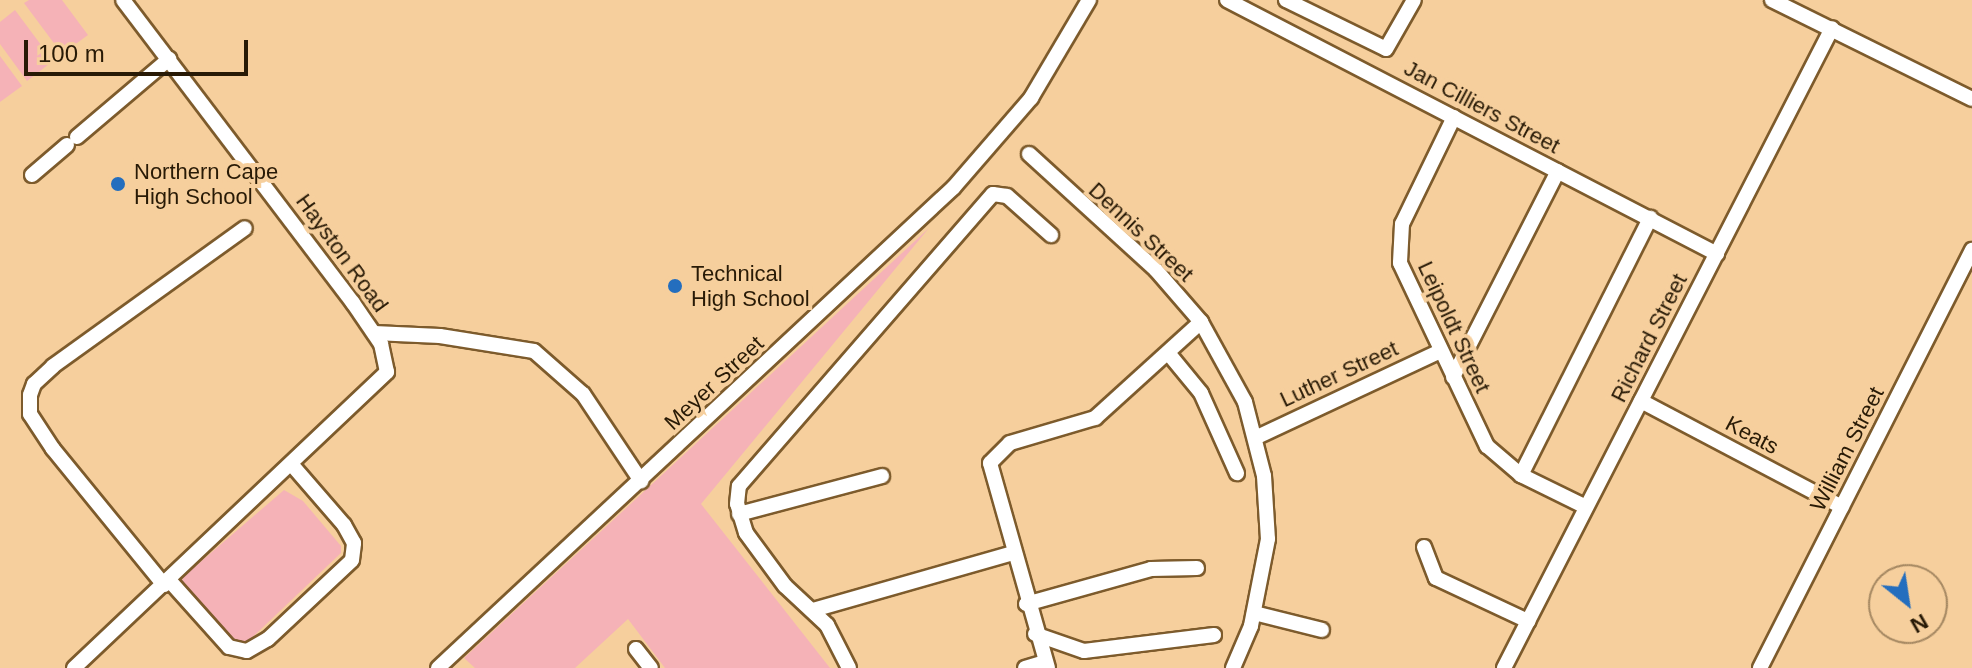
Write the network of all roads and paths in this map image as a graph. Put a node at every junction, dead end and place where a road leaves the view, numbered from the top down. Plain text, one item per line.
1 (123, 0) edge
2 (1089, 0) edge
3 (1227, 0) edge
4 (1286, 0) edge
5 (1414, 0) edge
6 (1772, 0) edge
7 (1832, 28) junction
8 (169, 59) junction
9 (1972, 99) edge
10 (1454, 117) junction
11 (1029, 154) dead end
12 (1558, 171) junction
13 (32, 175) dead end
14 (1650, 218) junction
15 (245, 228) dead end
16 (1051, 235) dead end
17 (1972, 250) edge
18 (1717, 254) junction
19 (1201, 322) junction
20 (374, 333) junction
21 (1441, 351) junction
22 (1169, 354) junction
23 (1453, 377) junction
24 (1641, 401) junction
25 (1257, 437) junction
26 (292, 465) junction
27 (1237, 473) dead end
28 (1521, 475) junction
29 (882, 476) dead end
30 (641, 481) junction
31 (1586, 507) junction
32 (1842, 507) junction
33 (739, 514) junction
34 (1424, 547) dead end
35 (1013, 553) junction
36 (1197, 568) dead end
37 (166, 583) junction
38 (1026, 604) junction
39 (813, 610) junction
40 (1254, 613) junction
41 (1528, 621) junction
42 (1322, 630) dead end
43 (1035, 634) junction
44 (1214, 635) dead end
45 (636, 649) dead end
46 (1046, 665) edge
47 (74, 668) edge
48 (438, 668) edge
49 (651, 668) edge
50 (849, 668) edge
51 (1025, 668) edge
52 (1233, 668) edge
53 (1504, 668) edge
54 (1760, 668) edge

1 - 8 street, Hayston Road
2 - 30 street, Meyer Street
3 - 10 street, Jan Cilliers Street
4 - 5 street
6 - 7 street
7 - 9 street
7 - 18 street, Richard Street
8 - 13 street
8 - 20 street, Hayston Road
10 - 12 street, Jan Cilliers Street
10 - 21 street, Leipoldt Street
11 - 19 street, Dennis Street
12 - 14 street, Jan Cilliers Street
12 - 23 street
14 - 18 street, Jan Cilliers Street
14 - 28 street
15 - 37 street
16 - 33 street
17 - 32 street, William Street
18 - 24 street, Richard Street
19 - 22 street
19 - 25 street, Dennis Street
20 - 26 street, Hayston Road
20 - 30 street
21 - 23 street, Leipoldt Street
21 - 25 street, Luther Street
22 - 27 street
22 - 35 street
23 - 28 street, Leipoldt Street
24 - 31 street, Richard Street
24 - 32 street, Keats
25 - 40 street, Dennis Street
26 - 37 street, Hayston Road
26 - 37 street
28 - 31 street, Leipoldt Street
29 - 33 street
30 - 48 street, Meyer Street
31 - 41 street, Richard Street
32 - 54 street, William Street
33 - 39 street
34 - 41 street
35 - 38 street
35 - 39 street
36 - 38 street
37 - 47 street, Hayston Road
38 - 43 street
39 - 50 street
40 - 42 street
40 - 52 street, Dennis Street
41 - 53 street, Richard Street
43 - 44 street
43 - 46 street
45 - 49 street
46 - 51 street

